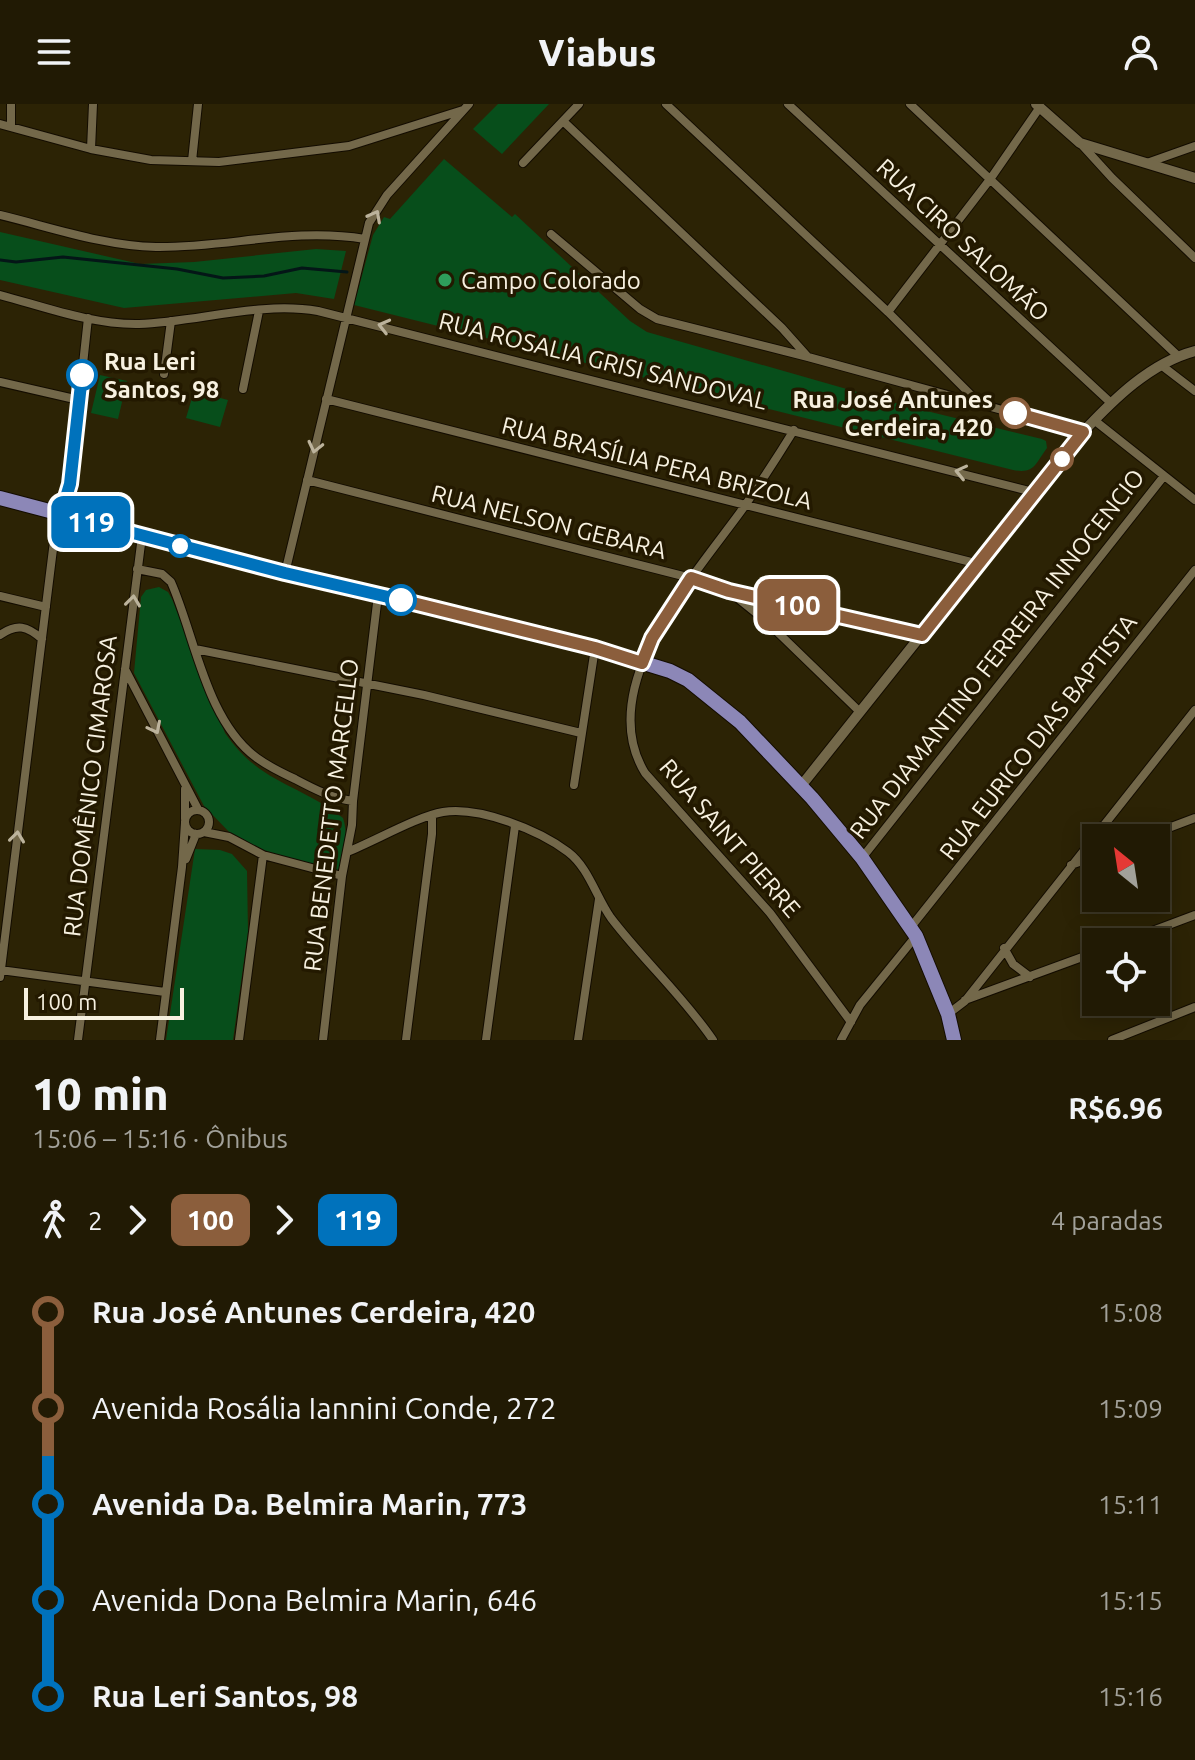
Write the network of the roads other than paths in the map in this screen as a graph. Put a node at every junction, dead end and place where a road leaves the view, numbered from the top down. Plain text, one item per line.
1 (11, 104) edge
2 (93, 104) edge
3 (198, 104) edge
4 (579, 104) edge
5 (666, 104) edge
6 (788, 104) edge
7 (910, 104) edge
8 (1038, 105) edge
9 (467, 107) edge
10 (563, 121) junction
11 (0, 124) edge
12 (11, 126) junction
13 (1080, 143) junction
14 (1195, 146) edge
15 (91, 149) junction
16 (1121, 156) junction
17 (192, 161) junction
18 (523, 163) dead end
19 (1147, 163) junction
20 (991, 178) junction
21 (1112, 178) junction
22 (1195, 178) edge
23 (0, 215) edge
24 (551, 234) dead end
25 (365, 239) junction
26 (939, 244) junction
27 (1195, 258) edge
28 (0, 295) edge
29 (259, 311) junction
30 (888, 312) junction
31 (346, 317) junction
32 (88, 318) junction
33 (171, 321) junction
34 (1195, 351) edge
35 (1178, 356) junction
36 (808, 357) junction
37 (1161, 365) junction
38 (164, 374) dead end
39 (0, 382) edge
40 (243, 389) dead end
41 (1195, 391) edge
42 (326, 399) junction
43 (79, 400) junction
44 (978, 403) junction
45 (1111, 403) junction
46 (1094, 420) junction
47 (794, 430) junction
48 (1083, 432) junction
49 (1164, 476) junction
50 (307, 480) junction
51 (1037, 493) junction
52 (0, 498) edge
53 (1195, 500) edge
54 (745, 506) junction
55 (61, 514) junction
56 (142, 536) junction
57 (979, 564) junction
58 (137, 569) junction
59 (1195, 570) edge
60 (285, 573) junction
61 (691, 578) junction
62 (729, 591) junction
63 (378, 594) junction
64 (0, 596) edge
65 (773, 600) junction
66 (46, 607) junction
67 (766, 621) junction
68 (0, 635) edge
69 (922, 635) junction
70 (42, 639) junction
71 (595, 648) junction
72 (195, 649) junction
73 (642, 663) junction
74 (124, 669) junction
75 (366, 685) junction
76 (1195, 710) edge
77 (860, 712) junction
78 (581, 733) junction
79 (574, 785) dead end
80 (801, 786) junction
81 (185, 788) junction
82 (353, 801) junction
83 (198, 809) junction
84 (432, 815) junction
85 (1195, 818) edge
86 (209, 819) junction
87 (185, 821) junction
88 (1104, 824) edge
89 (515, 826) junction
90 (1170, 827) edge
91 (200, 833) junction
92 (229, 837) junction
93 (1082, 850) edge
94 (347, 852) junction
95 (263, 855) junction
96 (862, 858) junction
97 (1082, 861) edge
98 (1069, 866) junction
99 (182, 867) junction
100 (342, 876) junction
101 (599, 899) junction
102 (1195, 915) edge
103 (1160, 928) edge
104 (913, 932) junction
105 (1004, 948) junction
106 (1082, 957) edge
107 (0, 973) edge
108 (1030, 977) junction
109 (85, 981) junction
110 (165, 992) junction
111 (965, 1001) junction
112 (1195, 1007) edge
113 (948, 1014) junction
114 (851, 1022) junction
115 (843, 1039) edge
116 (78, 1040) edge
117 (160, 1040) edge
118 (239, 1040) edge
119 (323, 1040) edge
120 (406, 1040) edge
121 (486, 1040) edge
122 (578, 1040) edge
123 (713, 1040) edge
124 (954, 1040) edge
125 (1112, 1040) edge

1 - 12 street
2 - 15 street
3 - 17 street
4 - 10 street
5 - 30 street
6 - 26 street, RUA CIRO SALOMÃO
7 - 20 street
8 - 13 street
8 - 20 street
9 - 17 street
25 -> 9 street
10 - 18 street
10 - 36 street
11 - 12 street
12 - 15 street
13 - 16 street
13 - 21 street
14 - 19 street
15 - 17 street
16 - 19 street
16 - 21 street
19 - 22 street
20 - 26 street
20 - 35 street
21 - 27 street
23 - 25 street
24 - 36 street
25 - 31 street
26 - 30 street
26 - 45 street, RUA CIRO SALOMÃO
28 - 32 street, RUA ROSALIA GRISI SANDOVAL
29 - 31 street, RUA ROSALIA GRISI SANDOVAL
29 - 33 street, RUA ROSALIA GRISI SANDOVAL
29 - 40 street
30 - 44 street
31 - 42 street
47 -> 31 street, RUA ROSALIA GRISI SANDOVAL
32 - 33 street, RUA ROSALIA GRISI SANDOVAL
32 - 43 street
33 - 38 street
34 - 35 street
35 - 37 street
36 - 44 street
37 - 41 street
37 - 45 street
39 - 43 street
42 -> 50 street
42 - 54 street, RUA BRASÍLIA PERA BRIZOLA
43 - 55 street
44 - 48 street
45 - 46 street
46 - 48 street
46 - 49 street
51 -> 47 street, RUA ROSALIA GRISI SANDOVAL
47 - 54 street, RUA SAINT PIERRE
48 - 51 street
49 - 53 street
49 - 96 street, RUA DIAMANTINO FERREIRA INNOCENCIO
50 - 60 street
50 - 61 street, RUA NELSON GEBARA
51 - 57 street
52 - 55 main road
54 - 57 street, RUA BRASÍLIA PERA BRIZOLA
54 - 61 street, RUA SAINT PIERRE
55 - 56 main road
55 - 66 street
56 - 58 street, RUA DOMÊNICO CIMAROSA
56 - 60 main road
57 - 69 street
58 - 72 street
74 -> 58 street, RUA DOMÊNICO CIMAROSA
59 - 104 street, RUA EURICO DIAS BAPTISTA
60 - 63 main road
61 - 62 street, RUA NELSON GEBARA
61 - 73 street, RUA SAINT PIERRE
62 - 65 street, RUA NELSON GEBARA
62 - 67 street
63 - 71 main road
63 - 75 street, RUA BENEDETTO MARCELLO
64 - 66 street
65 - 67 street
65 - 69 street, RUA NELSON GEBARA
66 - 70 street
67 - 77 street
68 - 70 street
69 - 77 street
107 -> 70 street
71 - 73 main road
71 - 78 street
72 - 75 street
72 - 82 street
73 - 80 main road
73 - 114 street, RUA SAINT PIERRE
74 -> 81 street
74 - 109 street, RUA DOMÊNICO CIMAROSA
75 - 78 street
75 - 82 street, RUA BENEDETTO MARCELLO
76 - 88 street
77 - 80 street
78 - 79 street
80 - 96 main road
81 - 83 street
81 - 87 street
82 - 94 street, RUA BENEDETTO MARCELLO
83 - 86 street
83 - 87 street
84 - 89 street
84 - 94 street
84 - 120 street
85 - 90 street
86 - 91 street
86 - 92 street
87 - 91 street
87 - 99 street
89 - 101 street
89 - 121 street
91 - 92 street
91 - 99 street
92 - 95 street
93 - 98 street
94 - 100 street, RUA BENEDETTO MARCELLO
95 - 100 street
95 - 118 street
96 - 104 main road
97 - 98 street
98 - 105 street
99 - 110 street
100 - 119 street, RUA BENEDETTO MARCELLO
101 - 122 street
101 - 123 street
102 - 103 street
104 - 113 main road
104 - 114 street, RUA EURICO DIAS BAPTISTA
105 - 108 street
105 - 111 street
106 - 108 street
107 - 109 street
108 - 111 street
109 - 110 street
109 - 116 street, RUA DOMÊNICO CIMAROSA
110 - 117 street
111 - 113 street
112 - 125 street
113 - 124 main road
114 - 115 street, RUA EURICO DIAS BAPTISTA

